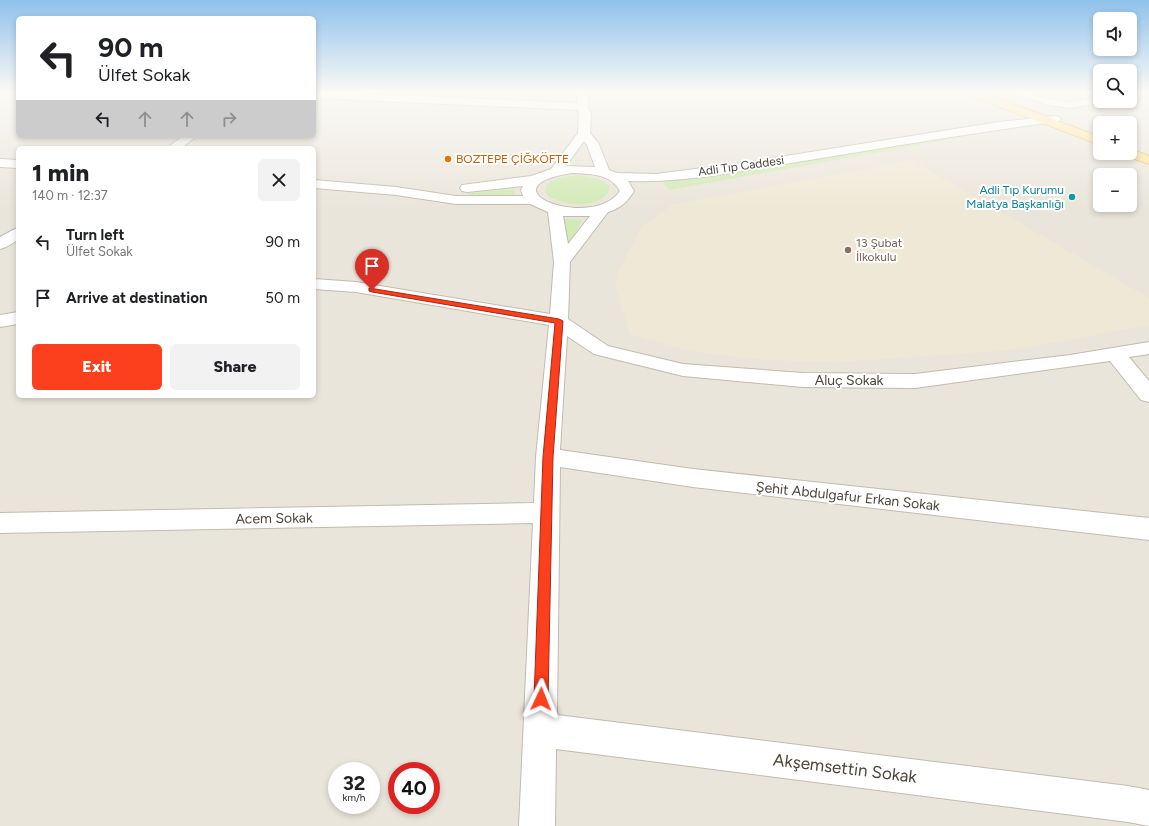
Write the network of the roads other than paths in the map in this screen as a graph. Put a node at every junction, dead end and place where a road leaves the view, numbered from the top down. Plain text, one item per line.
1 (988, 132) edge
2 (995, 132) edge
3 (1078, 132) edge
4 (584, 133) joint
5 (188, 138) edge
6 (1093, 138) edge
7 (176, 146) edge
8 (1137, 151) edge
9 (1149, 155) edge
10 (1137, 156) edge
11 (1149, 160) edge
12 (0, 163) edge
13 (16, 164) edge
14 (556, 171) junction
15 (610, 175) junction
16 (534, 180) junction
17 (316, 186) edge
18 (627, 190) junction
19 (396, 191) junction
20 (533, 200) junction
21 (603, 209) junction
22 (555, 210) junction
23 (16, 234) edge
24 (0, 244) edge
25 (562, 262) junction
26 (316, 284) edge
27 (16, 318) edge
28 (0, 321) edge
29 (559, 321) junction
30 (1149, 348) edge
31 (1114, 353) junction
32 (1149, 395) edge
33 (548, 457) junction
34 (547, 513) junction
35 (0, 523) edge
36 (1149, 529) edge
37 (540, 730) junction
38 (1149, 808) edge
39 (537, 826) edge

1 - 15 street, Adli Tıp Caddesi
2 - 18 street, Adli Tıp Caddesi
3 - 6 main road
4 - 14 street
4 - 15 street
5 - 7 street
8 - 9 main road
10 - 11 main road
12 - 13 street
14 - 15 street, Adli Tıp Caddesi
14 - 16 street, Adli Tıp Caddesi
15 - 18 street
16 - 19 street, Adli Tıp Caddesi
16 - 20 street
17 - 19 street, Adli Tıp Caddesi
18 - 21 street, Adli Tıp Caddesi
19 - 20 street, Adli Tıp Caddesi
20 - 22 street, Adli Tıp Caddesi
21 - 22 street, Adli Tıp Caddesi
21 - 25 street
22 - 25 street
23 - 24 street
25 - 29 street
26 - 29 street
27 - 28 street
29 - 31 street, Aluç Sokak
29 - 33 street
30 - 31 street, Aluç Sokak
31 - 32 street
33 - 34 street
33 - 36 street, Şehit Abdulgafur Erkan Sokak
34 - 35 street, Acem Sokak
34 - 37 street
37 - 38 street, Akşemsettin Sokak
37 - 39 street

